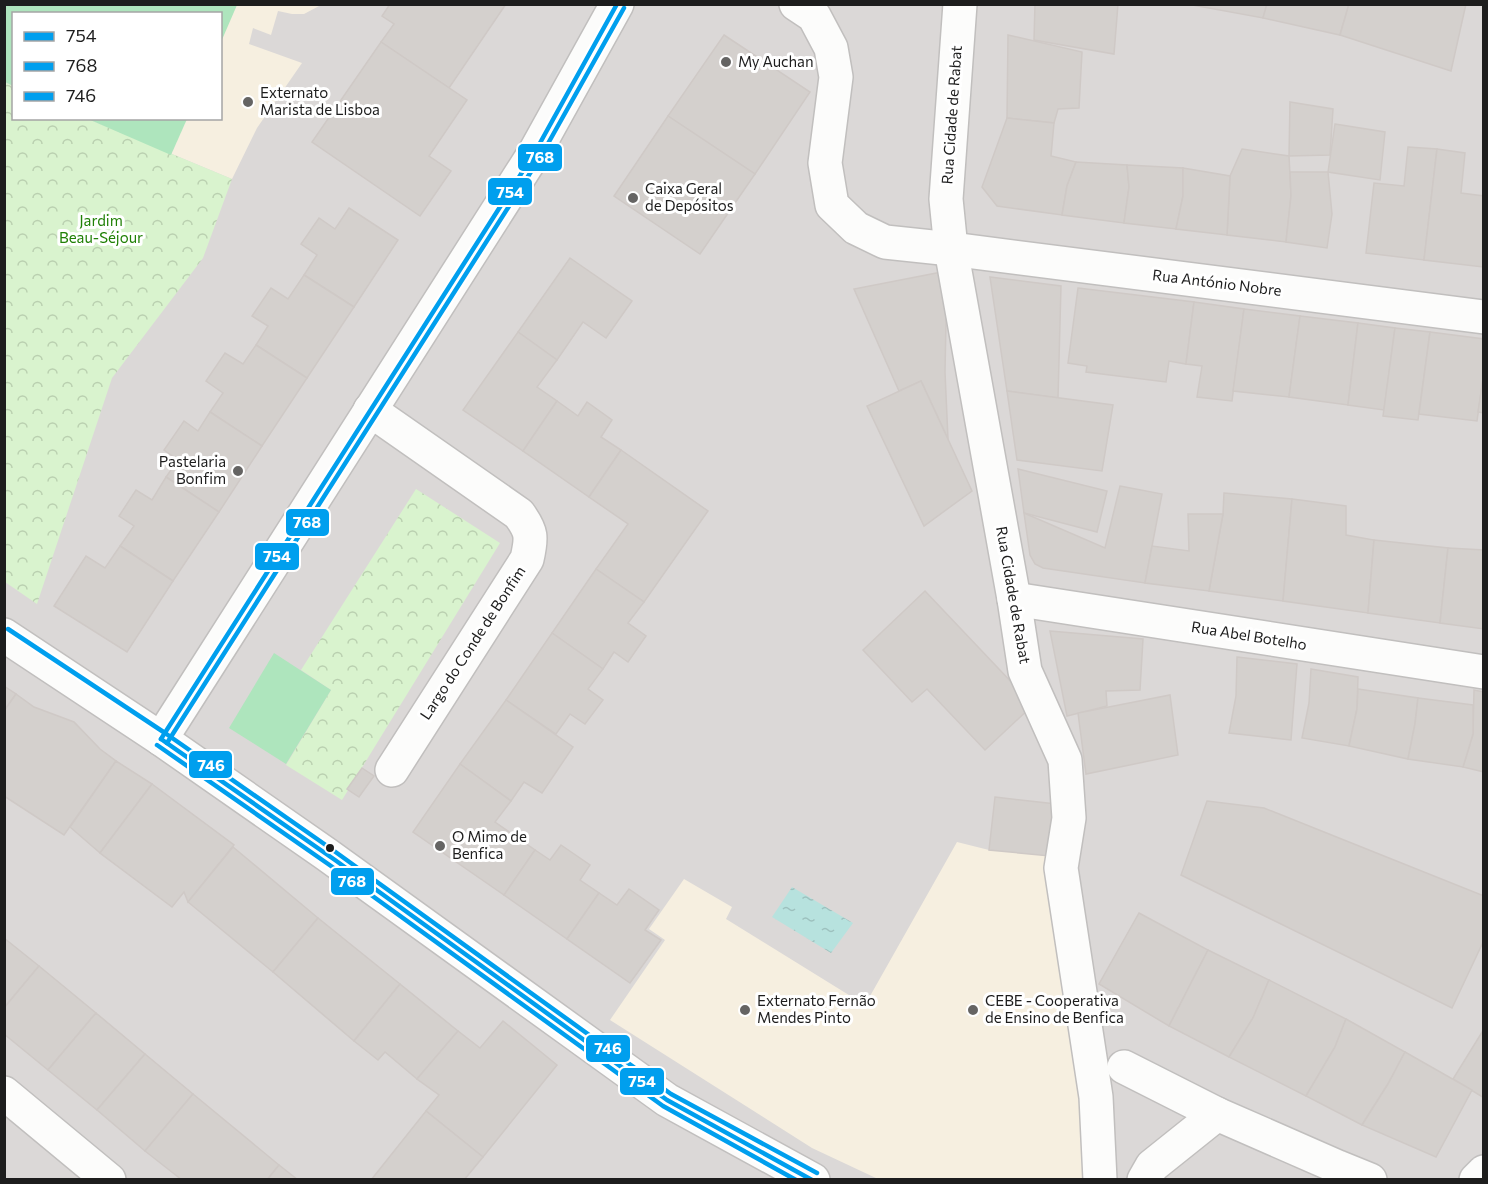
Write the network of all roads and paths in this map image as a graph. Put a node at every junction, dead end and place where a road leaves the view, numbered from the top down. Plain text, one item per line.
1 (616, 4) edge
2 (796, 4) edge
3 (960, 4) edge
4 (951, 249) junction
5 (1484, 317) edge
6 (370, 410) junction
7 (1014, 599) junction
8 (4, 635) edge
9 (1484, 672) edge
10 (161, 739) junction
11 (392, 770) dead end
12 (1124, 1068) dead end
13 (4, 1093) edge
14 (1217, 1114) junction
15 (1484, 1172) edge
16 (798, 1176) edge
17 (109, 1179) edge
18 (1100, 1179) edge
19 (1144, 1179) edge
20 (1370, 1179) edge
21 (1476, 1179) edge

1 - 6 street
2 - 4 street, Rua António Nobre
3 - 4 street, Rua Cidade de Rabat
4 - 5 street, Rua António Nobre
4 - 7 street, Rua Cidade de Rabat
6 - 10 street
6 - 11 street, Largo do Conde de Bonfim
7 - 9 street, Rua Abel Botelho
7 - 18 street, Rua Cidade de Rabat
8 - 10 street
10 - 16 street
12 - 14 street
13 - 17 street
14 - 19 street
14 - 20 street
15 - 21 street

